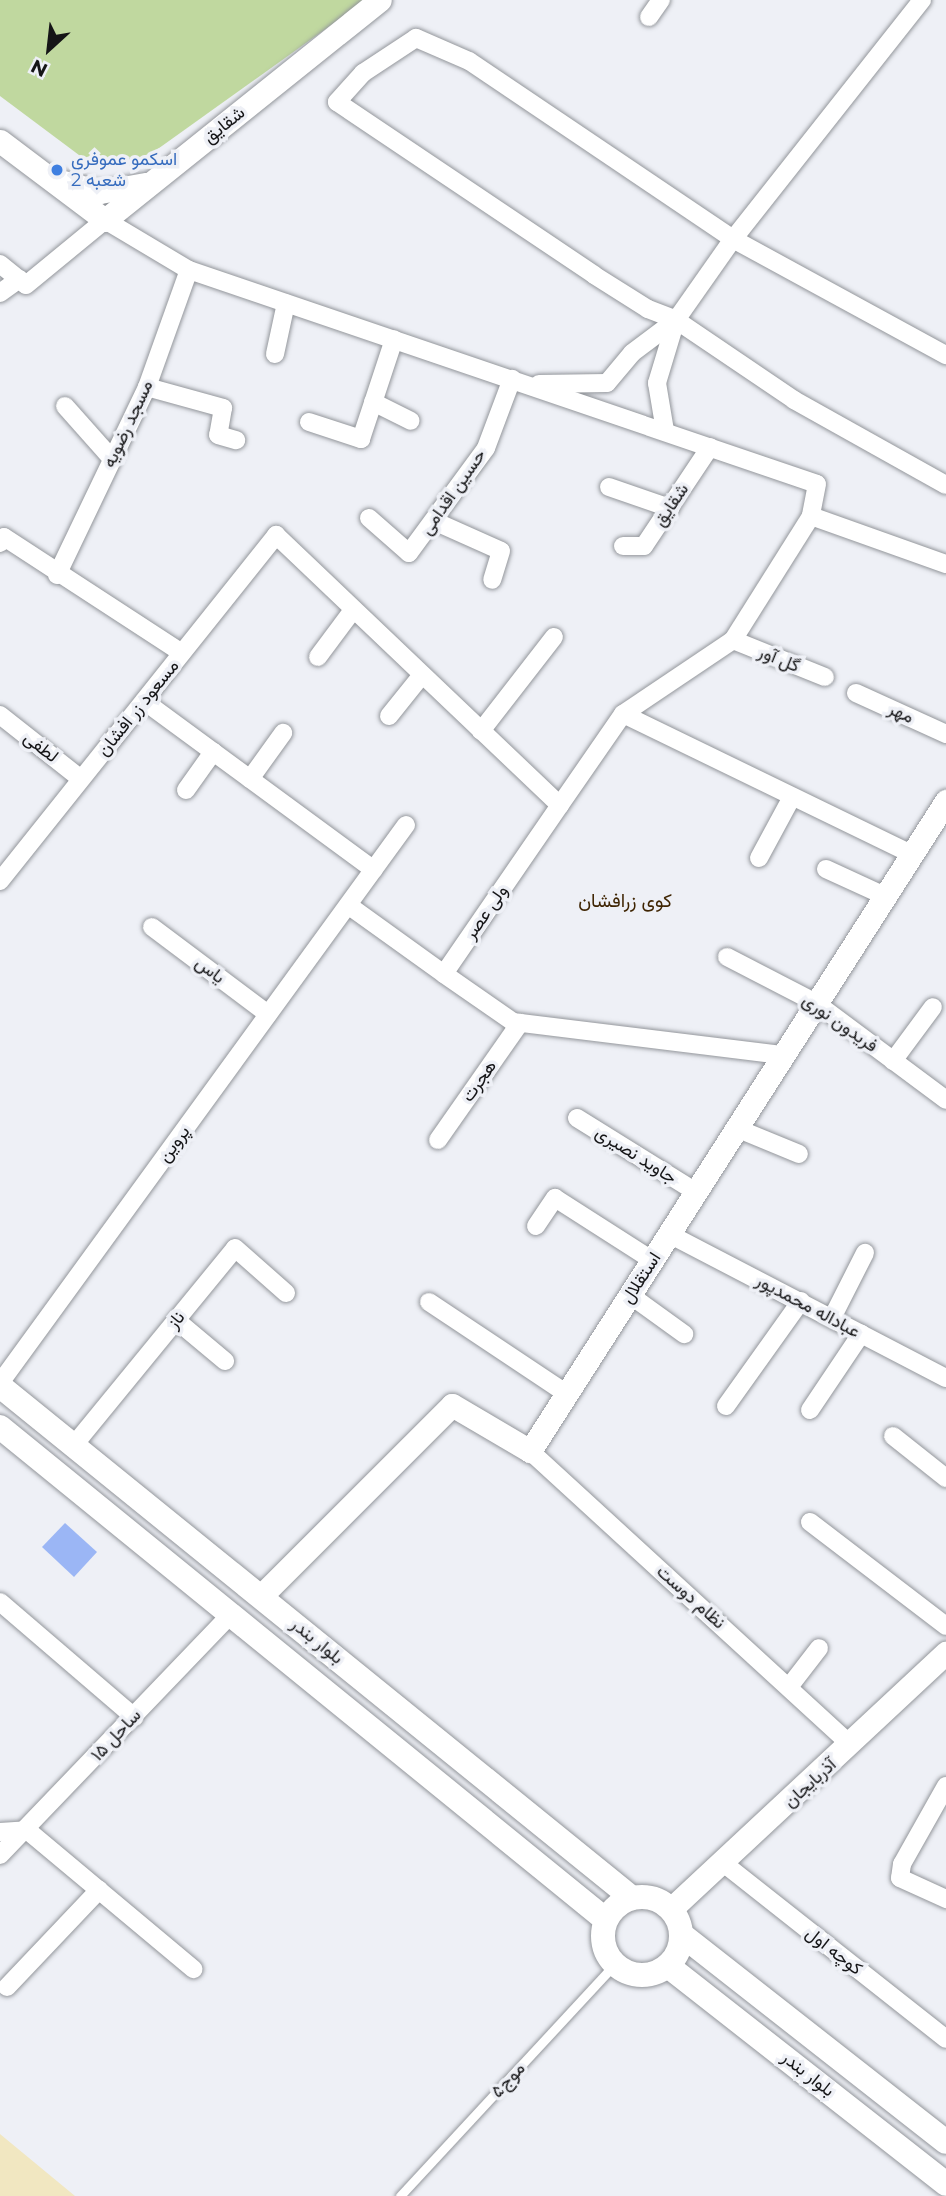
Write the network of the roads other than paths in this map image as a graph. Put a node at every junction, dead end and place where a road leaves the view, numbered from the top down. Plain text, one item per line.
1 (380, 0) edge
2 (662, 0) edge
3 (922, 0) edge
4 (649, 16) dead end
5 (2, 146) edge
6 (49, 179) junction
7 (152, 182) junction
8 (105, 220) junction
9 (733, 239) junction
10 (0, 264) edge
11 (189, 270) junction
12 (19, 279) junction
13 (0, 293) edge
14 (286, 303) junction
15 (676, 320) junction
16 (394, 339) junction
17 (275, 354) dead end
18 (946, 355) edge
19 (520, 382) junction
20 (146, 387) junction
21 (373, 402) junction
22 (65, 406) dead end
23 (411, 421) dead end
24 (309, 422) dead end
25 (665, 431) junction
26 (236, 440) dead end
27 (710, 447) junction
28 (112, 459) junction
29 (946, 485) edge
30 (609, 487) dead end
31 (670, 508) junction
32 (811, 516) junction
33 (369, 518) dead end
34 (434, 521) junction
35 (0, 543) edge
36 (623, 546) dead end
37 (946, 564) edge
38 (57, 575) junction
39 (492, 580) dead end
40 (352, 610) junction
41 (554, 637) dead end
42 (733, 640) junction
43 (182, 653) junction
44 (318, 657) dead end
45 (422, 675) junction
46 (825, 677) dead end
47 (856, 693) dead end
48 (144, 701) junction
49 (623, 714) junction
50 (0, 715) edge
51 (389, 716) dead end
52 (481, 731) junction
53 (283, 733) dead end
54 (946, 734) edge
55 (213, 752) junction
56 (81, 779) junction
57 (250, 779) junction
58 (186, 790) dead end
59 (792, 797) junction
60 (946, 801) edge
61 (560, 805) junction
62 (406, 825) dead end
63 (911, 854) junction
64 (758, 858) dead end
65 (826, 869) dead end
66 (374, 870) junction
67 (0, 881) edge
68 (885, 896) junction
69 (348, 905) junction
70 (152, 926) dead end
71 (727, 957) dead end
72 (444, 974) junction
73 (816, 1003) junction
74 (933, 1007) dead end
75 (268, 1014) junction
76 (520, 1023) junction
77 (783, 1055) junction
78 (893, 1061) junction
79 (946, 1100) edge
80 (577, 1118) dead end
81 (736, 1128) junction
82 (438, 1140) dead end
83 (799, 1154) dead end
84 (696, 1192) junction
85 (536, 1226) dead end
86 (669, 1234) junction
87 (865, 1253) dead end
88 (652, 1260) junction
89 (286, 1293) dead end
90 (629, 1295) junction
91 (801, 1301) junction
92 (429, 1302) dead end
93 (831, 1318) junction
94 (176, 1320) junction
95 (684, 1334) dead end
96 (861, 1334) junction
97 (225, 1361) dead end
98 (946, 1378) edge
99 (0, 1384) edge
100 (567, 1394) junction
101 (726, 1406) dead end
102 (810, 1410) dead end
103 (0, 1427) edge
104 (893, 1436) dead end
105 (74, 1445) junction
106 (530, 1451) junction
107 (946, 1478) edge
108 (810, 1522) dead end
109 (261, 1596) junction
110 (0, 1602) edge
111 (231, 1614) junction
112 (946, 1626) edge
113 (819, 1648) dead end
114 (946, 1653) edge
115 (789, 1687) junction
116 (134, 1717) junction
117 (852, 1745) junction
118 (946, 1786) edge
119 (27, 1830) junction
120 (0, 1832) edge
121 (0, 1855) edge
122 (722, 1862) junction
123 (99, 1890) junction
124 (632, 1898) junction
125 (946, 1899) edge
126 (671, 1909) junction
127 (606, 1920) junction
128 (682, 1935) junction
129 (615, 1964) junction
130 (668, 1966) junction
131 (193, 1969) dead end
132 (7, 1987) dead end
133 (771, 2004) junction
134 (751, 2030) junction
135 (946, 2039) edge
136 (946, 2142) edge
137 (946, 2184) edge
138 (400, 2196) edge

1 - 7 street, شقایق
2 - 4 street
3 - 9 street
5 - 6 street
6 - 7 street
6 - 8 street
7 - 8 street, شقایق
8 - 11 street
8 - 12 street
9 - 15 street
9 - 15 street
9 - 18 street
10 - 12 street
11 - 14 street
11 - 20 street, مسجد رضویه
12 - 13 street
14 - 16 street
14 - 17 street
15 - 19 street
15 - 25 street
15 - 29 street
16 - 19 street
16 - 21 street
19 - 25 street
19 - 34 street, حسین اقدامی
20 - 26 street
20 - 28 street, مسجد رضویه
21 - 23 street
21 - 24 street
22 - 28 street
25 - 27 street
27 - 31 street, شقایق
27 - 32 street
28 - 38 street, مسجد رضویه
30 - 31 street
31 - 36 street, شقایق
32 - 37 street
32 - 42 street
33 - 34 street, حسین اقدامی
34 - 39 street
35 - 38 street
38 - 43 street
40 - 43 street, مسعود زر افشان
40 - 44 street
40 - 45 street
41 - 52 street
42 - 46 street, گل آور
42 - 49 street
43 - 48 street, مسعود زر افشان
45 - 51 street
45 - 52 street
47 - 54 street, مهر
48 - 55 street
48 - 56 street, مسعود زر افشان
49 - 59 street
49 - 61 street, ولی عصر
50 - 56 street, لطفی
52 - 61 street
53 - 57 street
55 - 57 street
55 - 58 street
56 - 67 street, مسعود زر افشان
57 - 66 street
59 - 63 street
59 - 64 street
60 - 63 street, استقلال
61 - 72 street, ولی عصر
62 - 66 street
63 - 68 street, استقلال
65 - 68 street
66 - 69 street
68 - 73 street, استقلال
69 - 72 street
69 - 75 street, پروین
70 - 75 street, یاس
71 - 73 street, فریدون نوری
72 - 76 street
73 - 77 street, استقلال
73 - 78 street, فریدون نوری
74 - 78 street
75 - 99 street, پروین
76 - 77 street
76 - 82 street, هجرت
77 - 81 street, استقلال
78 - 79 street, فریدون نوری
80 - 84 street, جاوید نصیری
81 - 83 street
81 - 84 street, استقلال
84 - 86 street, استقلال
85 - 88 street
86 - 88 street, استقلال
86 - 91 street, عباداله محمدپور
87 - 93 street
88 - 90 street, استقلال
89 - 94 street, ناز
90 - 95 street
90 - 100 street, استقلال
91 - 93 street, عباداله محمدپور
91 - 101 street
92 - 100 street
93 - 96 street, عباداله محمدپور
94 - 97 street
94 - 105 street, ناز
96 - 98 street, عباداله محمدپور
96 - 102 street
99 - 105 main road, بلوار بندر
100 - 106 street, استقلال
103 - 111 main road, بلوار بندر
104 - 107 street
105 - 109 main road, بلوار بندر
106 - 109 street
106 - 115 street, نظام دوست
108 - 112 street
109 - 124 main road, بلوار بندر
110 - 116 street
111 - 116 street, ساحل ۱۵
111 - 127 main road, بلوار بندر
113 - 115 street
114 - 117 street, آذربایجان
115 - 117 street, نظام دوست
116 - 119 street, ساحل ۱۵
117 - 122 street, آذربایجان
118 - 125 street
119 - 120 street
119 - 121 street, ساحل ۱۵
119 - 123 street
122 - 126 street, آذربایجان
122 - 135 street, کوچه اول
123 - 131 street
123 - 132 street
124 - 126 main road
124 - 127 main road
126 - 128 main road
127 - 129 main road
128 - 130 main road
128 - 133 main road, بلوار بندر
129 - 130 main road
129 - 138 lane, موج۵
130 - 134 main road, بلوار بندر
133 - 134 main road
133 - 136 main road, بلوار بندر
134 - 137 main road, بلوار بندر

